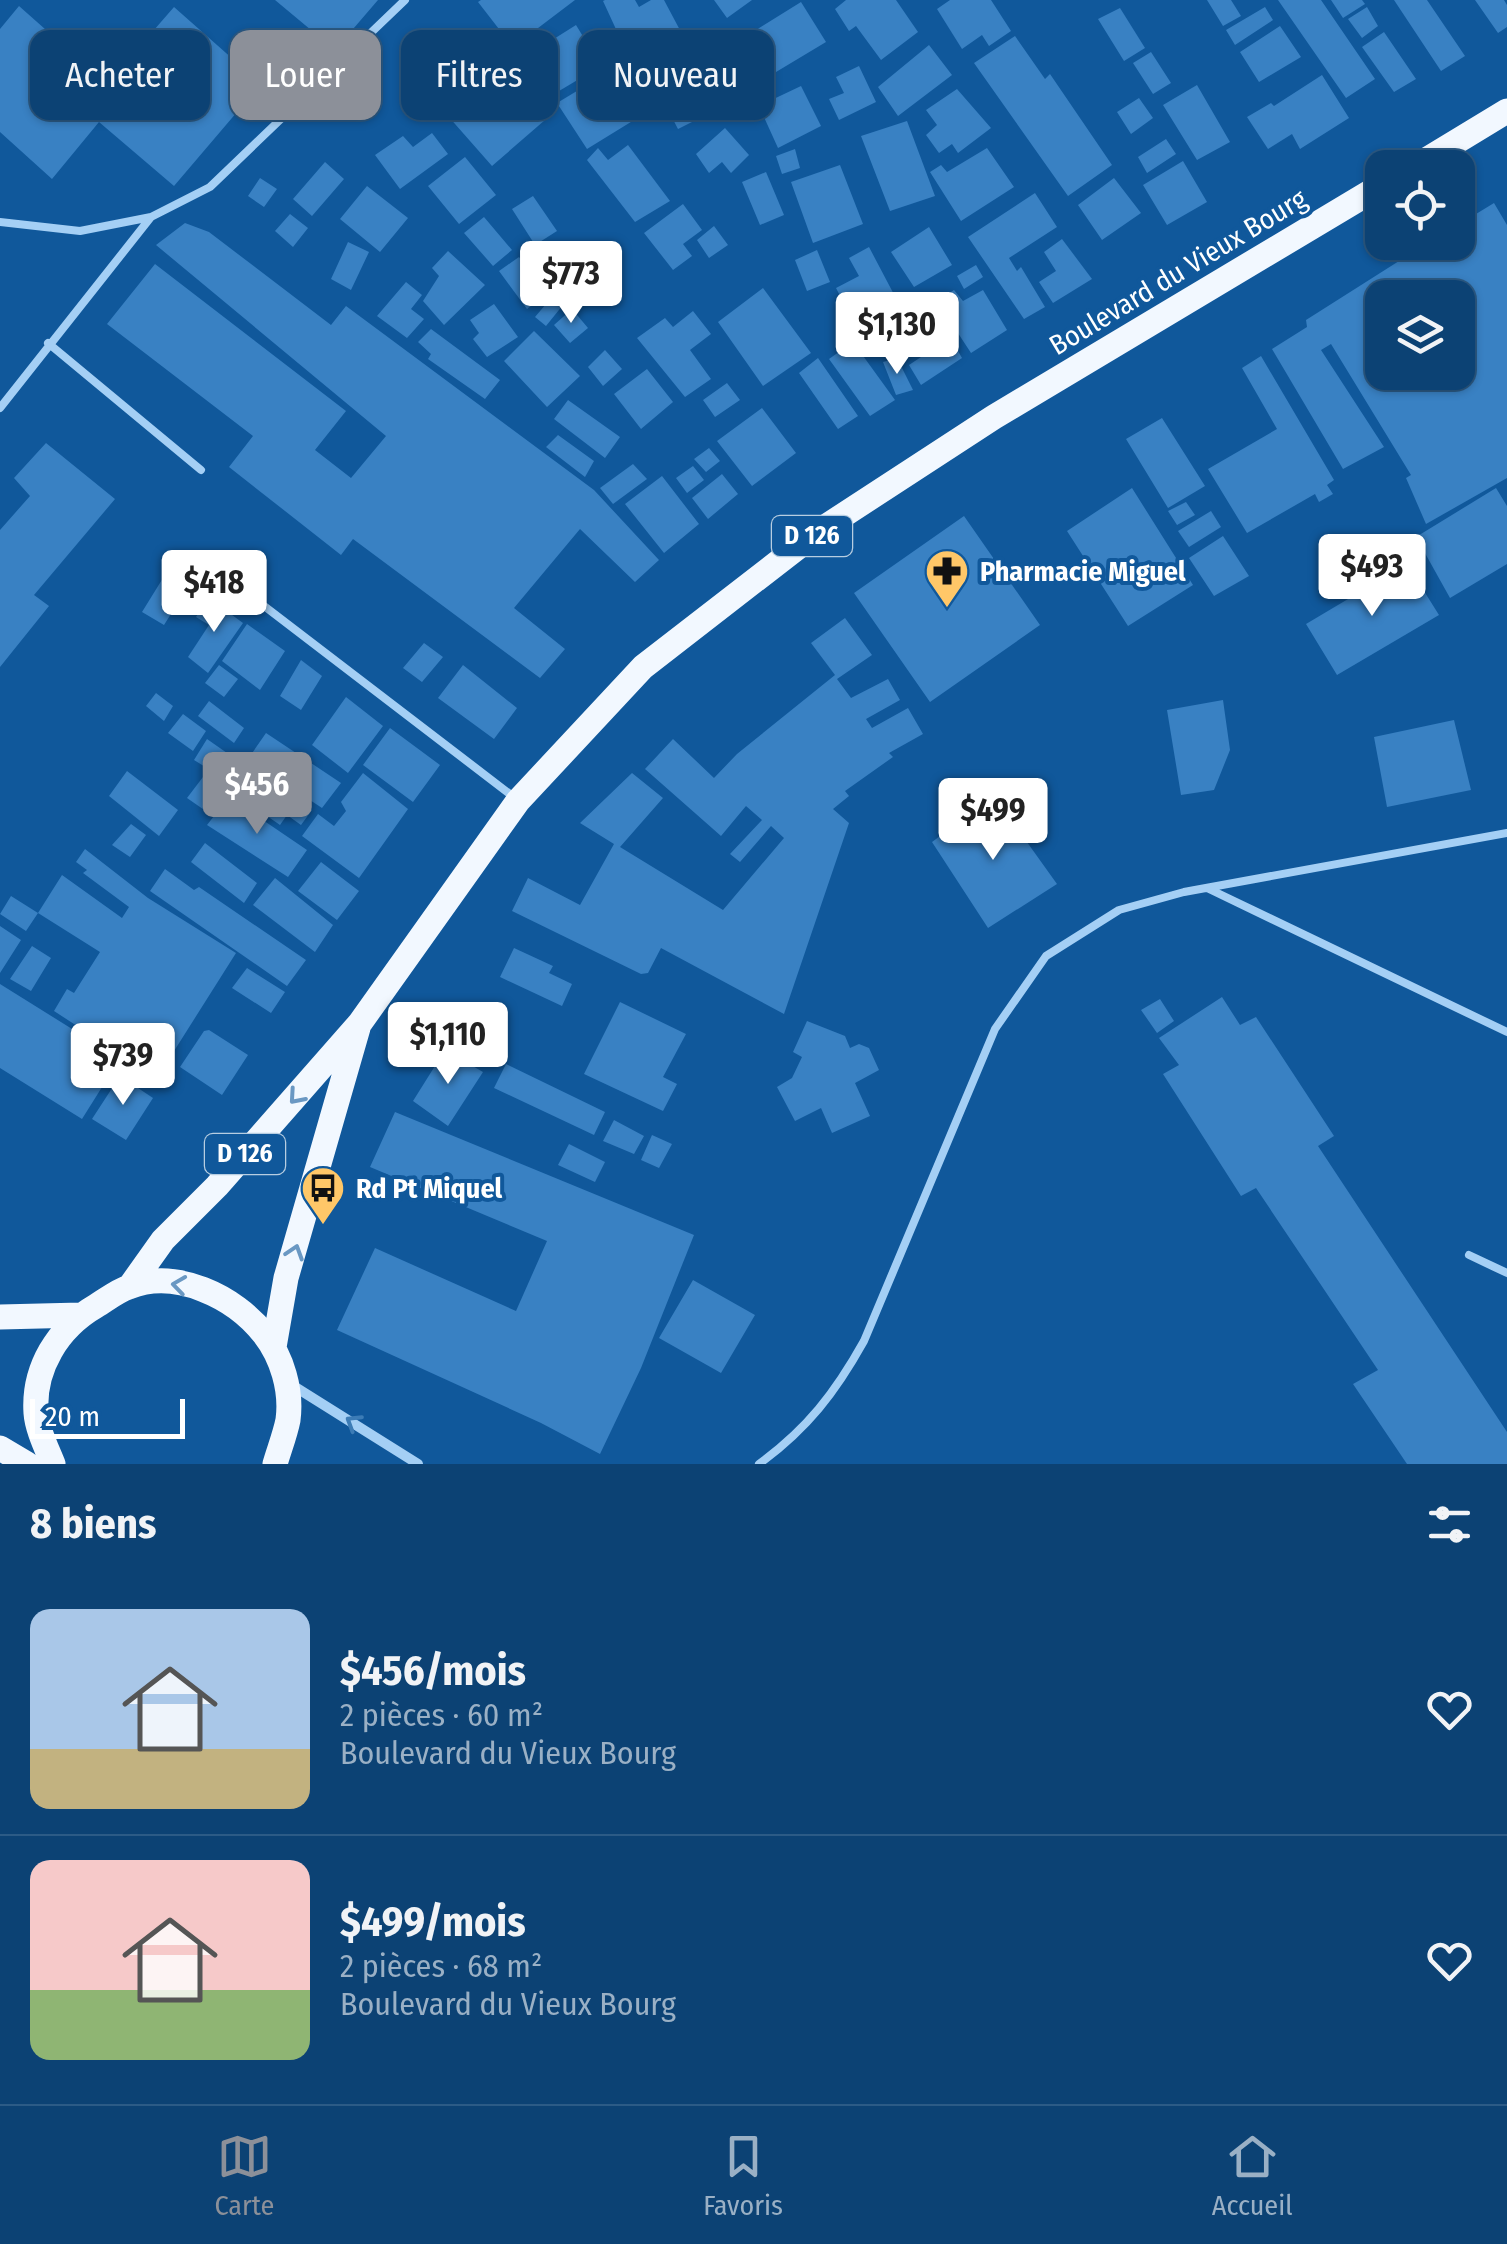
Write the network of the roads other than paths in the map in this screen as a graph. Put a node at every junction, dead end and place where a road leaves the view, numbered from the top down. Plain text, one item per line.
1 (405, 0) edge
2 (1507, 112) edge
3 (1443, 150) edge
4 (1365, 196) edge
5 (151, 217) junction
6 (0, 222) edge
7 (48, 344) junction
8 (0, 408) edge
9 (201, 470) dead end
10 (204, 560) dead end
11 (518, 801) junction
12 (1507, 834) edge
13 (1207, 888) junction
14 (360, 1023) junction
15 (1507, 1032) edge
16 (1469, 1255) dead end
17 (1507, 1273) edge
18 (130, 1285) junction
19 (81, 1314) junction
20 (0, 1316) edge
21 (274, 1347) junction
22 (287, 1382) junction
23 (0, 1448) edge
24 (27, 1464) edge
25 (53, 1464) edge
26 (276, 1464) edge
27 (418, 1464) edge
28 (758, 1464) edge

1 - 5 lane
2 - 3 main road
4 - 11 main road, Boulevard du Vieux Bourg / D 126
5 - 6 lane
5 - 7 lane
7 - 8 lane
7 - 9 lane
10 - 11 lane
11 - 14 main road, Boulevard du Vieux Bourg / D 126
12 - 13 lane
13 - 15 lane
13 - 28 lane
14 -> 18 main road, Boulevard du Vieux Bourg / D 126
21 -> 14 main road, Boulevard du Vieux Bourg / D 126
16 - 17 lane
18 - 19 main road
21 -> 18 main road
19 - 20 main road
19 - 25 main road
21 - 22 main road
22 - 26 main road
27 -> 22 street
23 - 24 main road

